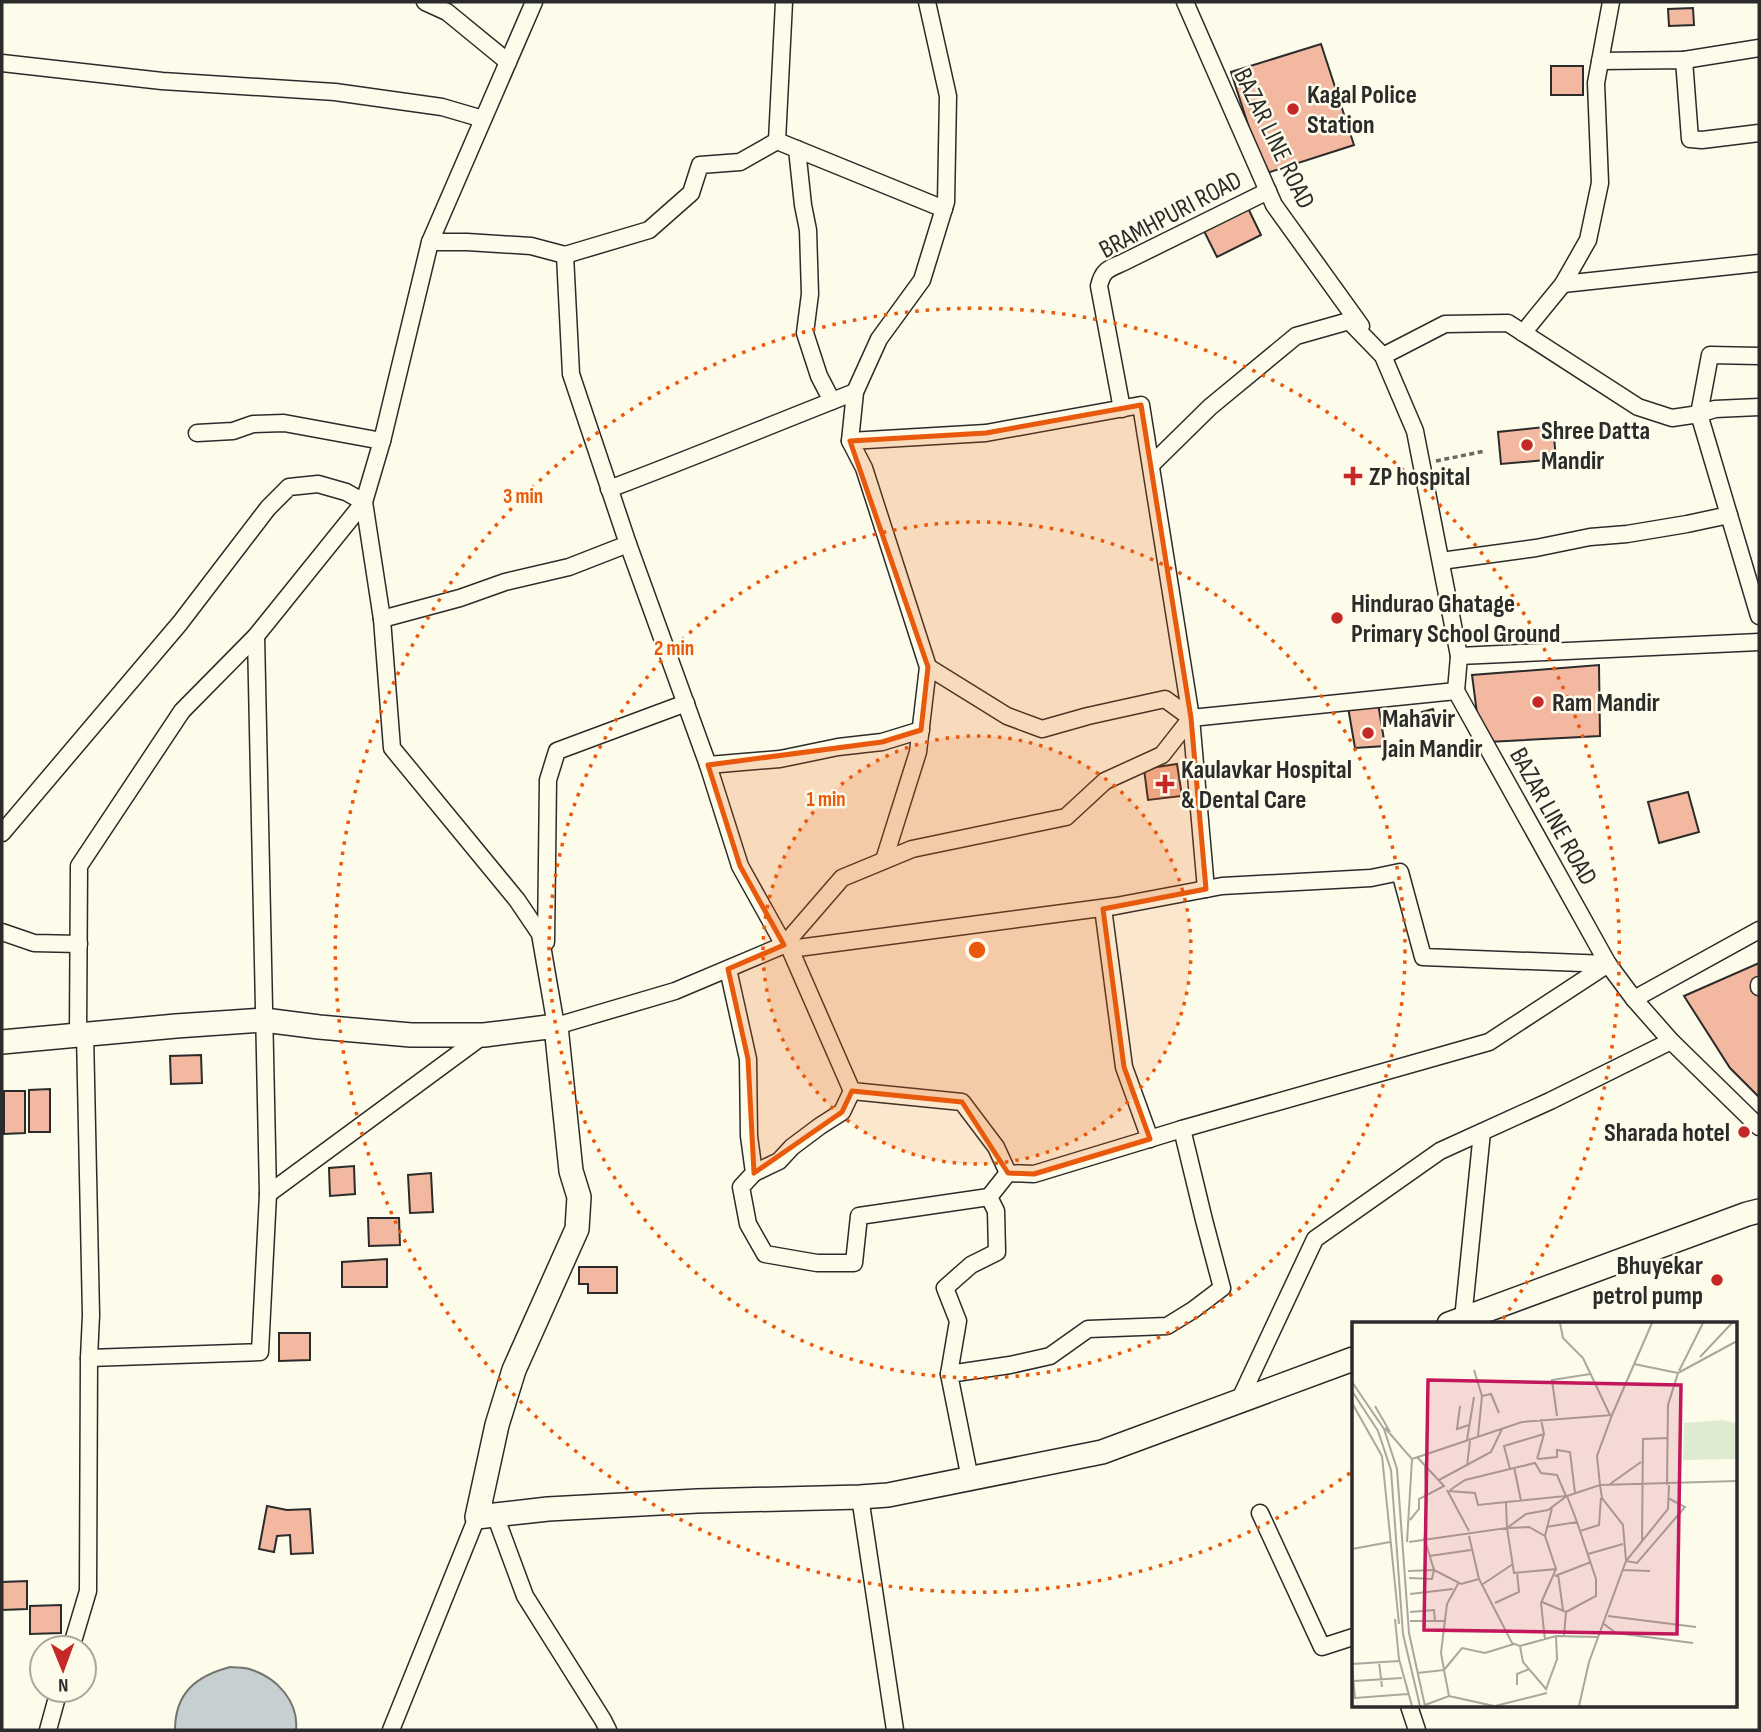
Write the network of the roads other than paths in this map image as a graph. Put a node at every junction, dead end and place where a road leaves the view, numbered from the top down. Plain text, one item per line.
1 (425, 2) edge
2 (534, 2) edge
3 (784, 2) edge
4 (927, 2) edge
5 (1185, 2) edge
6 (1611, 2) edge
7 (1759, 48) edge
8 (1684, 60) junction
9 (1600, 61) junction
10 (508, 62) junction
11 (2, 63) edge
12 (483, 119) junction
13 (1759, 133) edge
14 (777, 141) junction
15 (797, 149) junction
16 (1268, 191) junction
17 (944, 209) junction
18 (430, 242) junction
19 (565, 255) junction
20 (1759, 263) edge
21 (1563, 284) junction
22 (1523, 333) junction
23 (1383, 356) junction
24 (1759, 356) edge
25 (855, 392) junction
26 (832, 401) junction
27 (1759, 407) edge
28 (1122, 409) junction
29 (1699, 414) junction
30 (197, 433) dead end
31 (382, 441) junction
32 (850, 441) junction
33 (1151, 465) junction
34 (610, 489) junction
35 (364, 502) junction
36 (1729, 515) junction
37 (628, 544) junction
38 (1441, 561) junction
39 (1759, 616) edge
40 (382, 619) junction
41 (256, 636) junction
42 (1759, 642) edge
43 (1459, 656) junction
44 (928, 667) junction
45 (1456, 691) junction
46 (686, 703) junction
47 (1191, 718) junction
48 (921, 730) junction
49 (708, 765) junction
50 (2, 833) edge
51 (884, 860) junction
52 (1206, 889) junction
53 (1103, 908) junction
54 (1759, 930) edge
55 (2, 932) edge
56 (79, 944) junction
57 (784, 945) junction
58 (545, 964) junction
59 (1608, 964) junction
60 (728, 969) junction
61 (1634, 999) junction
62 (264, 1020) junction
63 (556, 1026) junction
64 (81, 1035) junction
65 (484, 1035) junction
66 (1671, 1041) junction
67 (2, 1042) edge
68 (852, 1091) junction
69 (1759, 1128) edge
70 (1182, 1129) junction
71 (1482, 1132) junction
72 (1150, 1139) junction
73 (754, 1173) junction
74 (1008, 1173) junction
75 (268, 1194) junction
76 (989, 1197) junction
77 (1759, 1211) edge
78 (1471, 1319) edge
79 (89, 1357) junction
80 (1352, 1359) edge
81 (949, 1374) junction
82 (1239, 1401) junction
83 (970, 1479) junction
84 (860, 1497) junction
85 (1260, 1513) dead end
86 (486, 1516) junction
87 (75, 1634) edge
88 (1352, 1637) edge
89 (55, 1704) edge
90 (1410, 1708) edge
91 (1415, 1729) edge
92 (48, 1730) edge
93 (391, 1730) edge
94 (608, 1730) edge
95 (895, 1730) edge

1 - 10 street
2 - 10 street
3 - 14 street
4 - 17 street
5 - 16 street, BAZAR LINE ROAD
6 - 9 street
7 - 8 street
8 - 9 street
8 - 13 street
9 - 21 street
10 - 12 street
11 - 12 street
12 - 18 street
14 - 15 street
14 - 19 street
15 - 17 street
15 - 26 street
16 - 23 street, BAZAR LINE ROAD
16 - 28 street, BRAMHPURI ROAD
17 - 25 street
18 - 19 street
18 - 31 street
19 - 34 street
20 - 21 street
21 - 22 street
22 - 23 street
22 - 29 street
23 - 33 street
23 - 38 street
24 - 29 street
25 - 26 street
25 - 32 street
26 - 34 street
27 - 29 street
28 - 32 street
28 - 33 street
29 - 36 street
30 - 31 street
31 - 35 street
32 - 44 street
33 - 47 street
34 - 37 street
35 - 40 street
35 - 41 street
35 - 50 street
36 - 38 street
36 - 39 street
37 - 40 street
37 - 46 street
38 - 43 street
40 - 58 street
41 - 56 street
41 - 62 street
42 - 43 street
43 - 45 street
44 - 47 street
44 - 48 street
45 - 47 street
45 - 59 street, BAZAR LINE ROAD
46 - 49 street
46 - 58 street
47 - 51 street
47 - 52 street
48 - 49 street
48 - 51 street
49 - 57 street
51 - 57 street
52 - 53 street
52 - 59 street
53 - 68 street
53 - 72 street
54 - 61 street
55 - 56 street
56 - 64 street
57 - 60 street
58 - 63 street
59 - 61 street, BAZAR LINE ROAD
59 - 70 street
60 - 63 street
60 - 73 street
61 - 66 street, BAZAR LINE ROAD
62 - 64 main road
62 - 65 main road
62 - 75 street
63 - 65 main road
63 - 86 main road
64 - 67 main road
64 - 79 street
65 - 75 street
66 - 69 street, BAZAR LINE ROAD
66 - 71 street
68 - 73 street
68 - 74 street
70 - 72 street
70 - 81 street
71 - 78 street
71 - 82 street
72 - 74 street
73 - 76 street
74 - 76 street
75 - 79 street
76 - 81 street
77 - 78 main road
79 - 87 street
80 - 82 main road
81 - 83 street
82 - 83 main road
83 - 84 main road
84 - 86 main road
84 - 95 street
85 - 88 street
86 - 93 street
86 - 94 street
89 - 92 street
90 - 91 street

